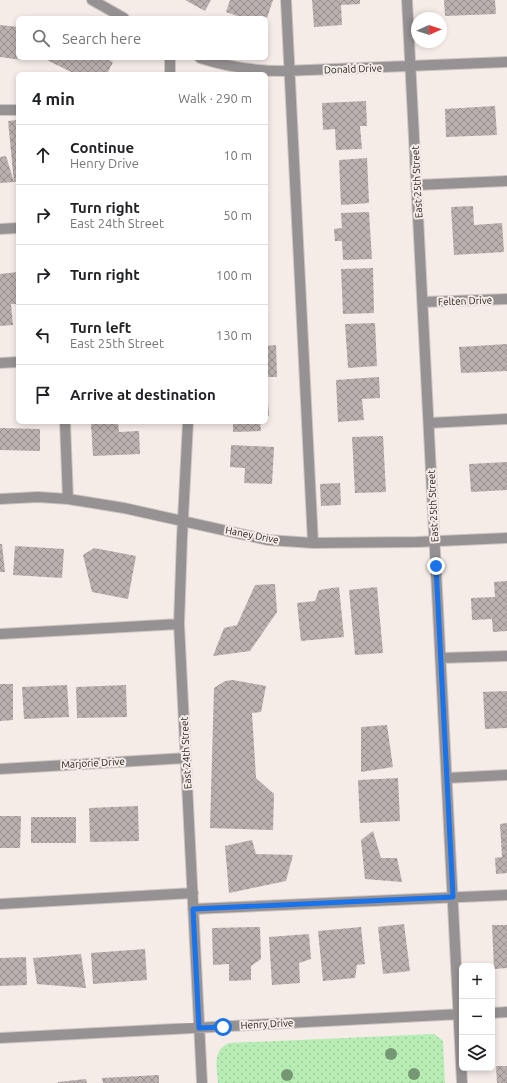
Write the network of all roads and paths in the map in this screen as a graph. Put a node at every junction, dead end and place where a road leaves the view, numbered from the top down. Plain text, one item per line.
1 (92, 0) edge
2 (286, 0) edge
3 (408, 0) edge
4 (120, 16) edge
5 (170, 60) edge
6 (206, 60) edge
7 (507, 62) edge
8 (411, 67) junction
9 (290, 71) junction
10 (170, 72) edge
11 (0, 110) edge
12 (16, 110) edge
13 (507, 181) edge
14 (417, 185) junction
15 (16, 228) edge
16 (0, 229) edge
17 (507, 299) edge
18 (423, 302) junction
19 (16, 362) edge
20 (0, 363) edge
21 (507, 419) edge
22 (429, 422) junction
23 (65, 424) edge
24 (188, 424) edge
25 (0, 499) edge
26 (68, 500) junction
27 (183, 521) junction
28 (507, 538) edge
29 (435, 541) junction
30 (313, 543) junction
31 (179, 624) junction
32 (0, 634) edge
33 (507, 656) edge
34 (441, 658) junction
35 (186, 758) junction
36 (0, 769) edge
37 (507, 775) edge
38 (447, 778) junction
39 (192, 893) junction
40 (507, 894) edge
41 (453, 897) junction
42 (0, 904) edge
43 (193, 909) junction
44 (460, 999) edge
45 (507, 1012) edge
46 (495, 1013) edge
47 (459, 1014) edge
48 (199, 1028) junction
49 (461, 1035) edge
50 (0, 1038) edge
51 (202, 1083) edge
52 (462, 1083) edge

1 - 4 street
2 - 9 street
3 - 8 street, East 25th Street
5 - 10 street
6 - 9 street, Donald Drive
7 - 8 street, Donald Drive
8 - 9 street, Donald Drive
8 - 14 street, East 25th Street
9 - 30 street
11 - 12 street
13 - 14 street
14 - 18 street, East 25th Street
15 - 16 street
17 - 18 street, Felten Drive
18 - 22 street, East 25th Street
19 - 20 street
21 - 22 street
22 - 29 street, East 25th Street
23 - 26 street
24 - 27 street, East 24th Street
25 - 26 street, Haney Drive
26 - 27 street, Haney Drive
27 - 30 street, Haney Drive
27 - 31 street, East 24th Street
28 - 29 street, Haney Drive
29 - 30 street, Haney Drive
29 - 34 street, East 25th Street
31 - 32 street
31 - 35 street, East 24th Street
33 - 34 street
34 - 38 street, East 25th Street
35 - 36 street, Marjorie Drive
35 - 39 street, East 24th Street
37 - 38 street
38 - 41 street, East 25th Street
39 - 42 street
39 - 43 street, East 24th Street
40 - 41 street
41 - 43 street
41 - 44 street, East 25th Street
43 - 48 street, East 24th Street
45 - 46 street
47 - 48 street, Henry Drive
48 - 50 street, Henry Drive
48 - 51 street, East 24th Street
49 - 52 street, East 25th Street

